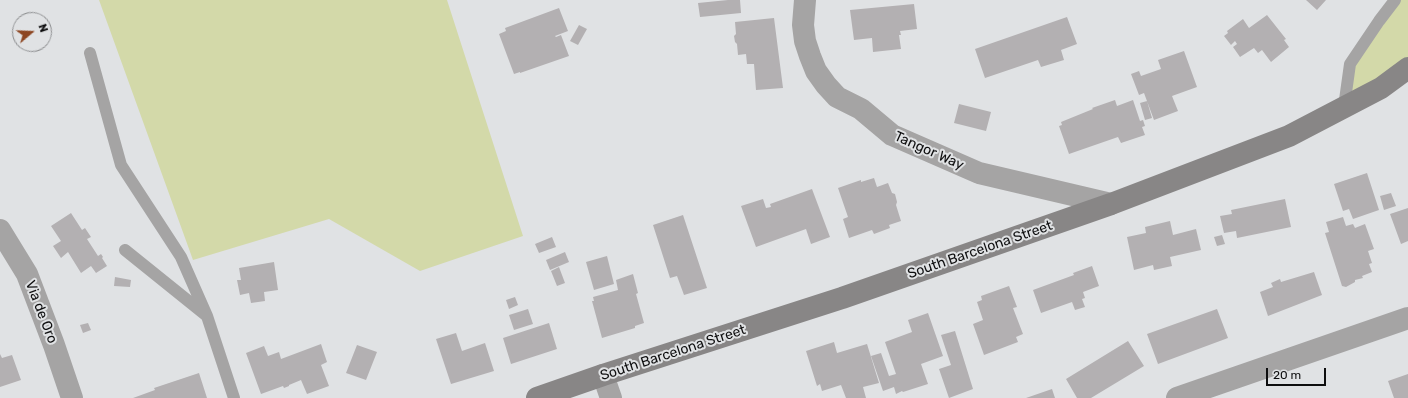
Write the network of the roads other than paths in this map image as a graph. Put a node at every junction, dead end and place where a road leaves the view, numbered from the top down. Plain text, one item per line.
1 (805, 0) edge
2 (1395, 0) edge
3 (90, 53) dead end
4 (1408, 68) edge
5 (1344, 107) junction
6 (1110, 204) junction
7 (0, 230) edge
8 (125, 250) dead end
9 (207, 316) junction
10 (1408, 318) edge
11 (603, 375) junction
12 (72, 398) edge
13 (234, 398) edge
14 (537, 398) edge
15 (611, 398) edge
16 (1177, 398) edge

1 - 6 street, Tangor Way
2 - 5 lane
3 - 9 lane
4 - 5 main road, South Barcelona Street
5 - 6 main road, South Barcelona Street
6 - 11 main road, South Barcelona Street
7 - 12 street, Via de Oro
8 - 9 lane
9 - 13 lane
10 - 16 street
11 - 14 main road, South Barcelona Street
11 - 15 street

